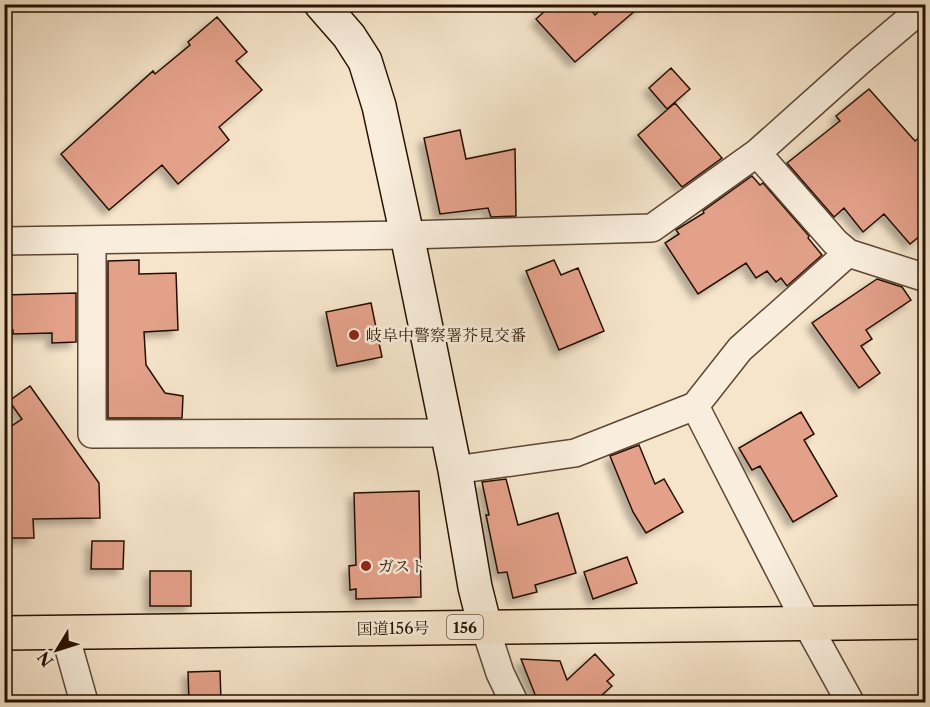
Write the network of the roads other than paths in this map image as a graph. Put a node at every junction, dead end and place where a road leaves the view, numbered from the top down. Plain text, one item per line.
1 (321, 4) edge
2 (926, 5) edge
3 (757, 153) junction
4 (407, 235) junction
5 (4, 241) edge
6 (92, 241) junction
7 (848, 253) junction
8 (926, 278) edge
9 (695, 405) junction
10 (448, 433) junction
11 (455, 470) junction
12 (926, 622) edge
13 (807, 624) junction
14 (485, 627) junction
15 (64, 631) junction
16 (4, 633) edge
17 (84, 702) edge
18 (514, 702) edge
19 (850, 702) edge

1 - 4 street
2 - 3 street
3 - 4 street
3 - 7 street
4 - 6 street
4 - 10 street
5 - 6 street
6 - 10 street
7 - 8 street
7 - 9 street
9 - 11 street
9 - 13 street
10 - 11 street
11 - 14 street
12 - 13 highway, 国道156号 / 156
13 - 14 highway, 国道156号 / 156
13 - 19 street
14 - 15 highway, 国道156号 / 156
14 - 18 street
15 - 16 highway, 国道156号 / 156
15 - 17 street

